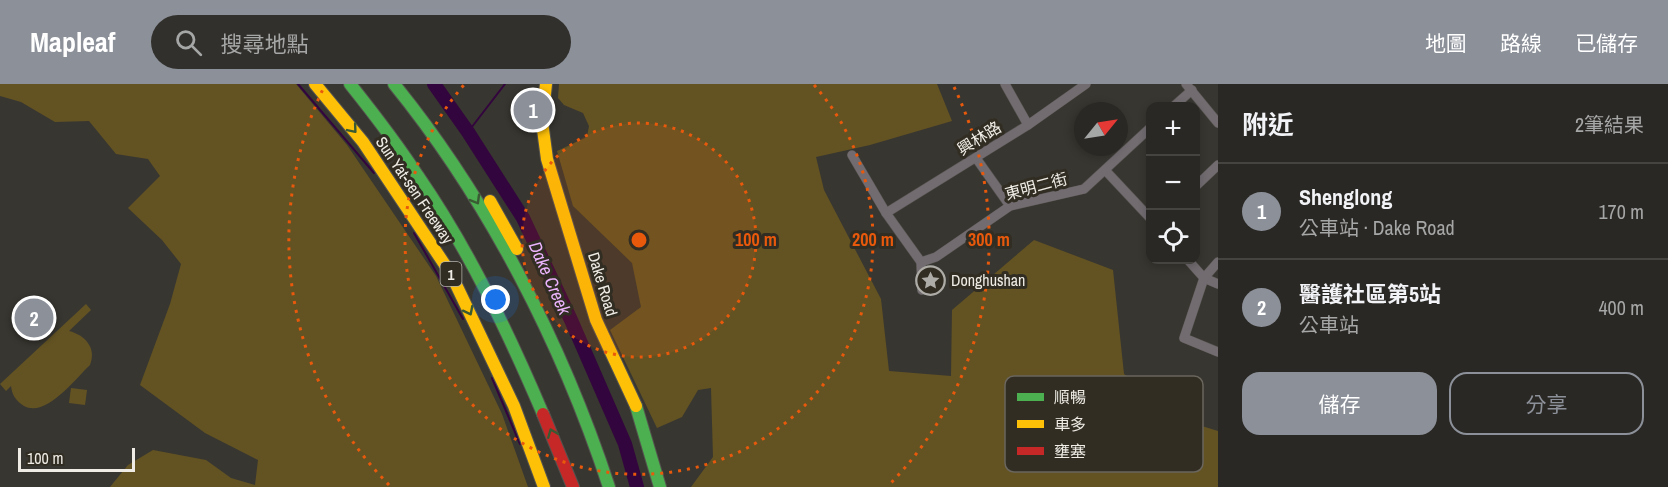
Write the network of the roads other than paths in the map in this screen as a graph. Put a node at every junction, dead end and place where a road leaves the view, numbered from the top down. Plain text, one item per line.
1 (315, 84) edge
2 (350, 84) edge
3 (394, 84) edge
4 (407, 84) edge
5 (546, 84) edge
6 (1005, 84) edge
7 (1086, 84) edge
8 (1189, 87) edge
9 (1177, 102) edge
10 (1218, 123) edge
11 (1028, 125) junction
12 (1146, 132) edge
13 (852, 155) dead end
14 (976, 158) junction
15 (1218, 165) edge
16 (1105, 170) junction
17 (1200, 182) edge
18 (1010, 206) junction
19 (886, 213) junction
20 (1146, 214) edge
21 (921, 262) junction
22 (1218, 262) edge
23 (1192, 264) edge
24 (1204, 278) junction
25 (1218, 284) edge
26 (922, 290) dead end
27 (1218, 352) edge
28 (544, 487) edge
29 (573, 487) edge
30 (609, 487) edge
31 (619, 487) edge
32 (660, 487) edge

1 -> 28 main road, Sun Yat-sen Freeway / 1
29 -> 2 main road, Sun Yat-sen Freeway / 1
3 -> 30 main road
4 - 31 main road
5 - 32 main road, Dake Road
6 - 11 street
7 - 11 street, 興林路
8 - 9 street
8 - 10 street
11 - 14 street, 興林路
12 - 16 street, 東明二街
13 - 19 street
14 - 18 street
14 - 19 street, 興林路
15 - 17 street
16 - 18 street, 東明二街
16 - 20 street
18 - 21 street, 東明二街
19 - 21 street
21 - 26 street
22 - 24 street
23 - 24 street
24 - 25 street
24 - 27 street

